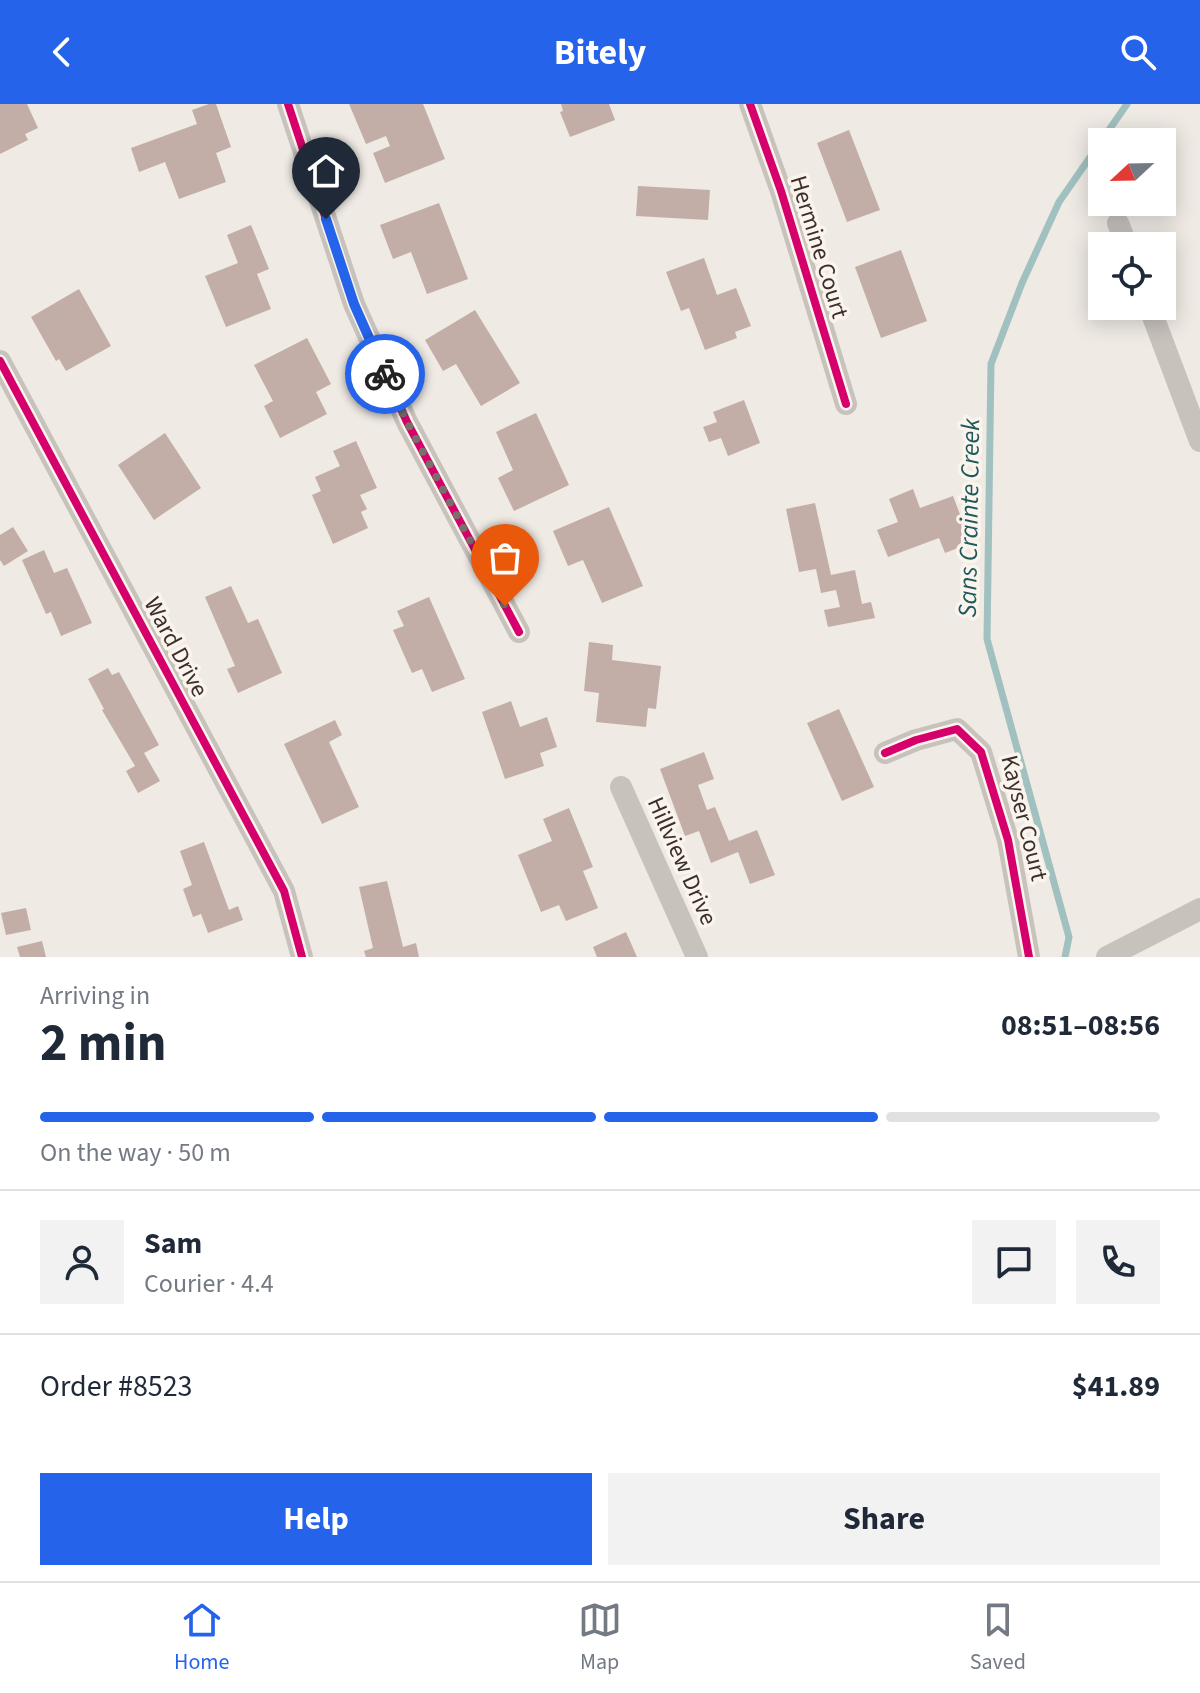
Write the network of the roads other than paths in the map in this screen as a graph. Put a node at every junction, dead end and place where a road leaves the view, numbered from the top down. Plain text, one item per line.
1 (288, 104) edge
2 (750, 104) edge
3 (1118, 223) dead end
4 (1122, 232) edge
5 (1154, 320) edge
6 (0, 361) edge
7 (846, 404) dead end
8 (1200, 441) edge
9 (519, 632) dead end
10 (885, 753) dead end
11 (621, 787) dead end
12 (1200, 909) edge
13 (302, 957) edge
14 (697, 957) edge
15 (1029, 957) edge
16 (1107, 957) edge

1 - 9 street
2 - 7 street, Hermine Court
3 - 4 street
5 - 8 street
6 - 13 street, Ward Drive
10 - 15 street, Kayser Court
11 - 14 street, Hillview Drive
12 - 16 street

